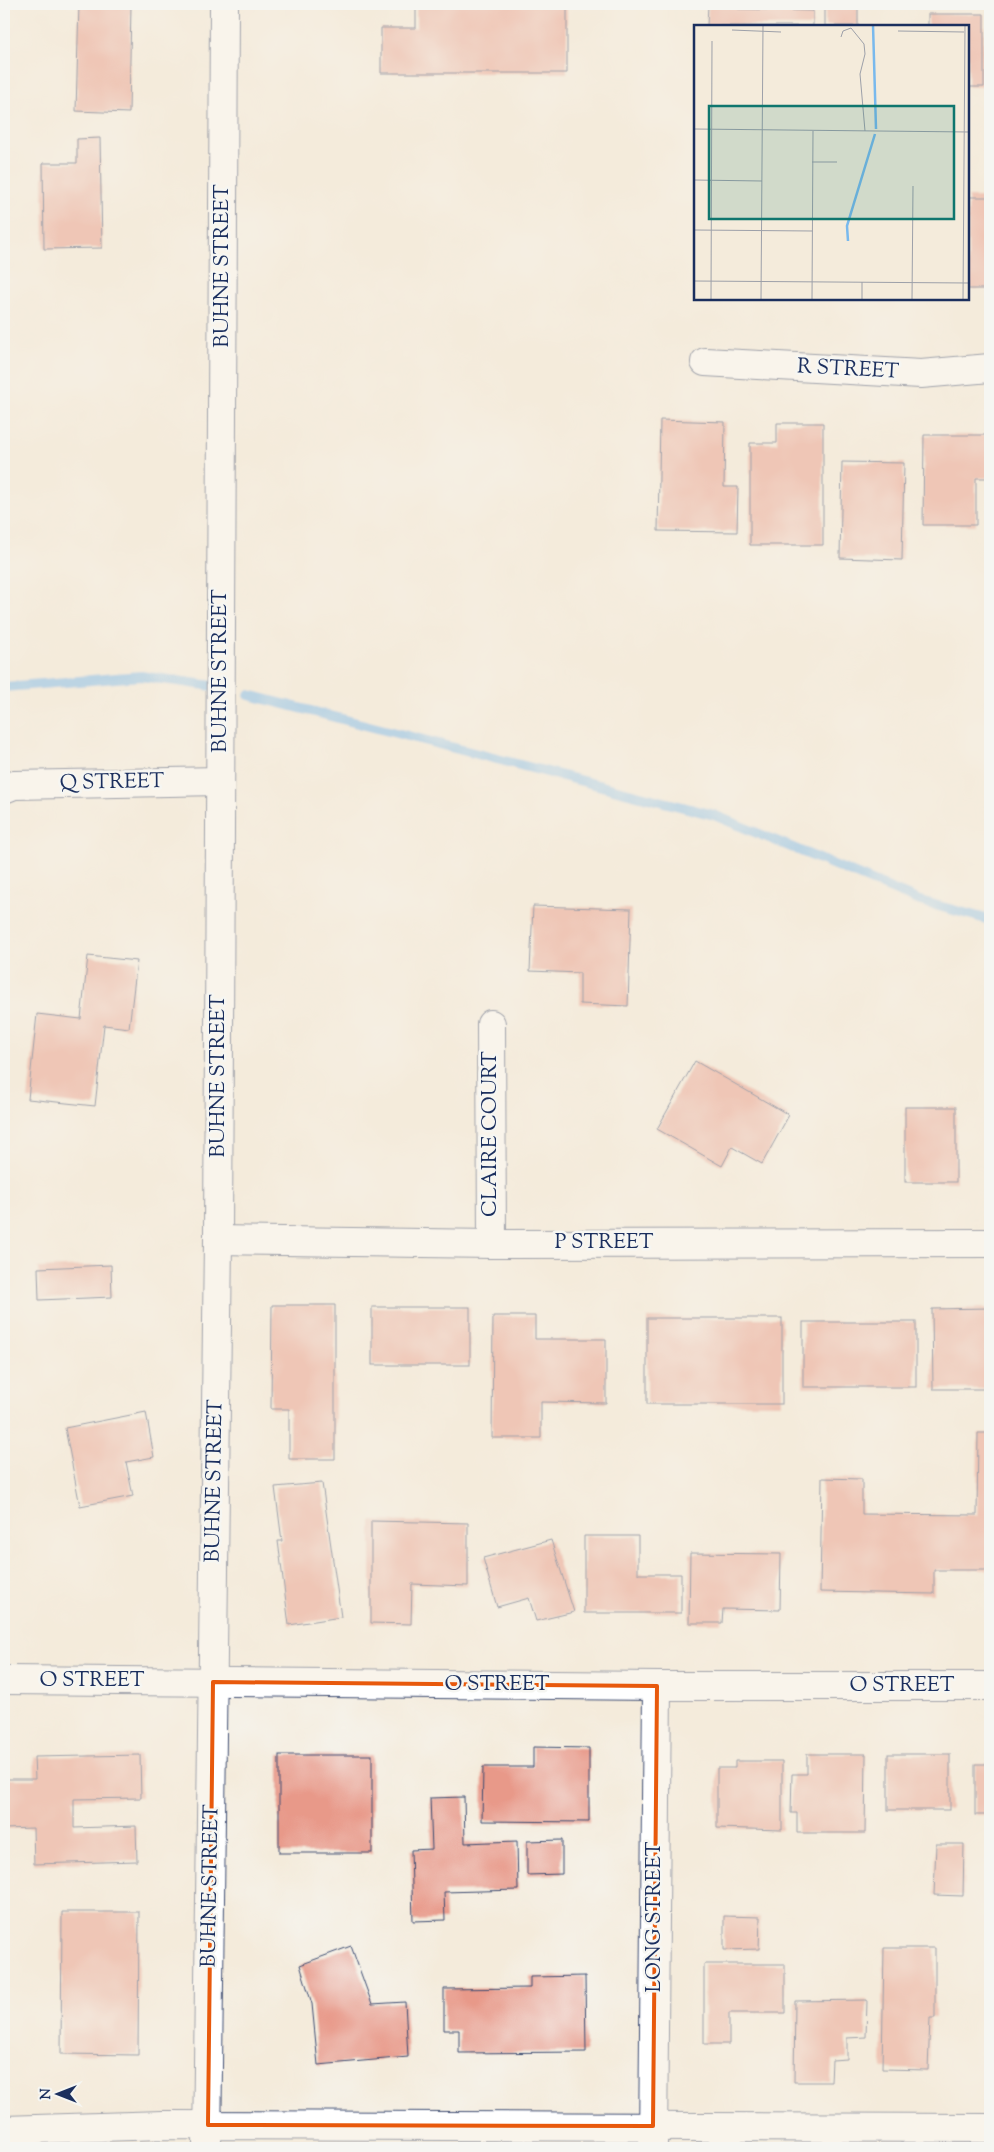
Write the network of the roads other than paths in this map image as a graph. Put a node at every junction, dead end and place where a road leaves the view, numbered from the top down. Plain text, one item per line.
1 (224, 4) edge
2 (705, 362) dead end
3 (990, 368) edge
4 (220, 782) junction
5 (4, 789) edge
6 (491, 1024) dead end
7 (218, 1240) junction
8 (990, 1243) edge
9 (492, 1244) junction
10 (4, 1680) edge
11 (213, 1682) junction
12 (657, 1686) junction
13 (990, 1686) edge
14 (990, 2128) edge
15 (4, 2130) edge
16 (207, 2137) edge
17 (653, 2137) edge

1 - 4 street, BUHNE STREET
2 - 3 street, R STREET
4 - 5 street, Q STREET
4 - 7 street, BUHNE STREET
6 - 9 street, CLAIRE COURT
7 - 9 street, P STREET
7 - 11 street, BUHNE STREET
8 - 9 street, P STREET
10 - 11 street, O STREET
11 - 12 street, O STREET
11 - 16 street, BUHNE STREET
12 - 13 street, O STREET
12 - 17 street, LONG STREET
14 - 17 street
15 - 16 street
16 - 17 street

